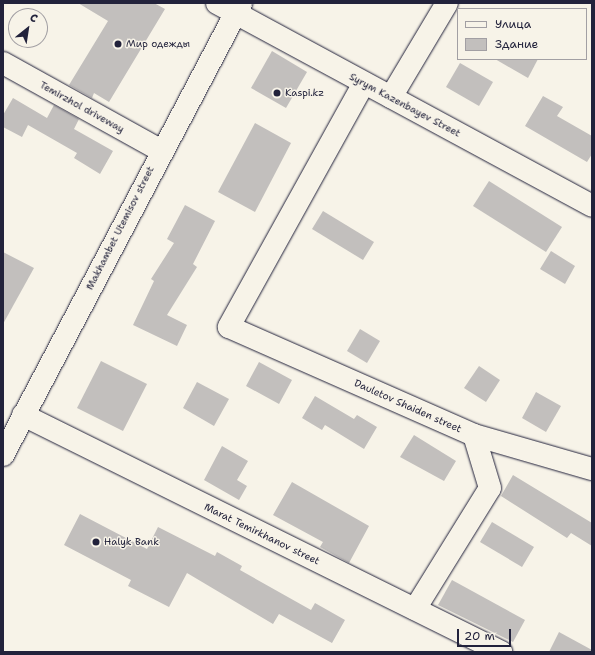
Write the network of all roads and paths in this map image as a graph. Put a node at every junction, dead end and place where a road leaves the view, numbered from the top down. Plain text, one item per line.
1 (447, 3) edge
2 (231, 6) edge
3 (3, 63) edge
4 (364, 83) junction
5 (390, 97) junction
6 (160, 150) junction
7 (592, 206) edge
8 (24, 415) junction
9 (474, 435) junction
10 (3, 455) edge
11 (592, 469) edge
12 (415, 610) junction
13 (501, 652) edge

1 - 5 street
2 - 4 street, Syrym Kazenbayev Street
2 - 6 street, Makhambet Utemisov street
3 - 6 street, Temirzhol driveway
4 - 5 street, Syrym Kazenbayev Street
4 - 9 street, Dauletov Shaiden street
5 - 7 street, Syrym Kazenbayev Street
6 - 8 street, Makhambet Utemisov street
8 - 10 street, Makhambet Utemisov street
8 - 12 street, Marat Temirkhanov street
9 - 11 street, Dauletov Shaiden street
9 - 12 street
12 - 13 street, Marat Temirkhanov street

